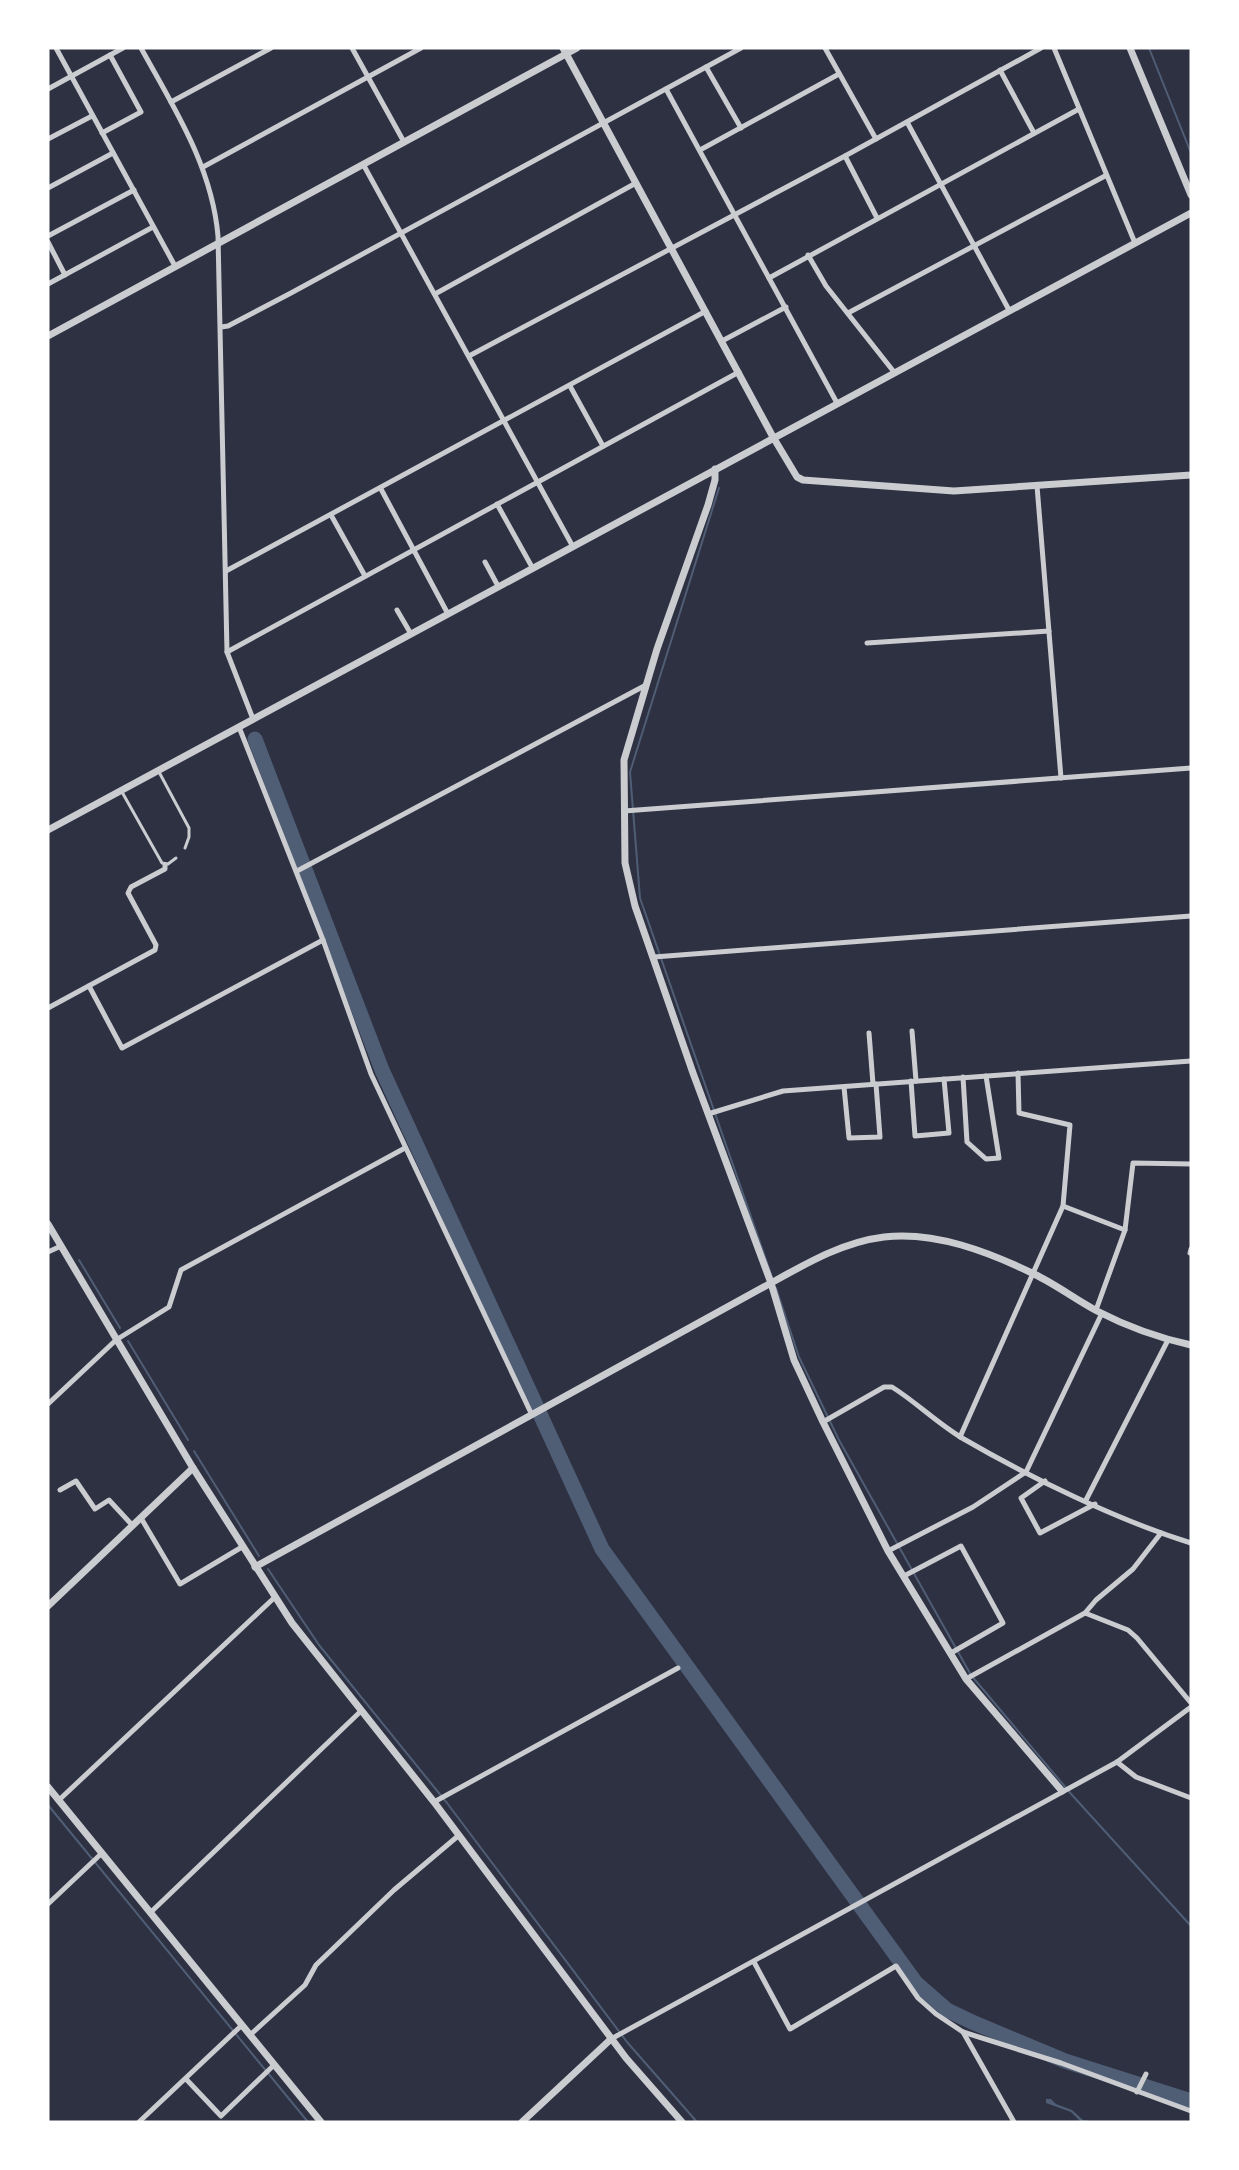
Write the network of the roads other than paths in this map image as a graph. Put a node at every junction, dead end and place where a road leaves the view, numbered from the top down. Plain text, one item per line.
1 (56, 48) edge
2 (123, 48) edge
3 (141, 48) edge
4 (271, 48) edge
5 (352, 48) edge
6 (422, 48) edge
7 (577, 48) edge
8 (741, 48) edge
9 (825, 48) edge
10 (1041, 48) edge
11 (1054, 48) edge
12 (1130, 48) edge
13 (565, 51) edge
14 (110, 55) junction
15 (706, 67) junction
16 (1000, 70) junction
17 (839, 74) junction
18 (71, 76) junction
19 (368, 77) junction
20 (48, 88) edge
21 (666, 89) junction
22 (171, 102) junction
23 (1079, 109) junction
24 (92, 116) junction
25 (907, 122) junction
26 (603, 123) junction
27 (741, 128) junction
28 (102, 133) junction
29 (1034, 133) junction
30 (48, 139) edge
31 (876, 139) junction
32 (404, 142) junction
33 (700, 150) junction
34 (113, 153) junction
35 (845, 156) junction
36 (363, 164) junction
37 (203, 167) junction
38 (1105, 176) junction
39 (636, 183) junction
40 (941, 183) junction
41 (48, 188) edge
42 (134, 190) junction
43 (1191, 195) edge
44 (1191, 213) edge
45 (735, 214) junction
46 (877, 218) junction
47 (153, 227) junction
48 (401, 232) junction
49 (48, 236) edge
50 (48, 242) edge
51 (218, 242) junction
52 (1135, 243) junction
53 (975, 246) junction
54 (671, 248) junction
55 (808, 255) junction
56 (175, 266) junction
57 (65, 275) junction
58 (769, 278) junction
59 (48, 284) edge
60 (435, 294) junction
61 (786, 307) junction
62 (1009, 310) junction
63 (706, 311) junction
64 (848, 313) junction
65 (221, 327) junction
66 (48, 336) edge
67 (722, 341) junction
68 (469, 356) junction
69 (739, 372) junction
70 (894, 372) junction
71 (570, 386) junction
72 (837, 403) junction
73 (505, 422) junction
74 (773, 437) junction
75 (603, 446) junction
76 (715, 469) junction
77 (1191, 475) edge
78 (537, 482) junction
79 (1037, 486) junction
80 (381, 489) junction
81 (497, 504) junction
82 (331, 515) junction
83 (573, 545) junction
84 (414, 550) junction
85 (485, 561) dead end
86 (532, 567) junction
87 (226, 571) junction
88 (365, 576) junction
89 (498, 586) junction
90 (397, 610) dead end
91 (448, 614) junction
92 (1049, 631) junction
93 (411, 634) junction
94 (867, 643) dead end
95 (227, 652) junction
96 (646, 685) junction
97 (254, 719) junction
98 (239, 727) junction
99 (1191, 768) edge
100 (158, 770) junction
101 (1061, 778) junction
102 (121, 790) junction
103 (624, 811) junction
104 (48, 830) edge
105 (185, 848) dead end
106 (176, 858) dead end
107 (165, 865) junction
108 (297, 871) junction
109 (1191, 916) edge
110 (323, 940) junction
111 (654, 957) junction
112 (88, 986) junction
113 (48, 1008) edge
114 (912, 1031) dead end
115 (869, 1033) dead end
116 (1191, 1061) edge
117 (1018, 1073) junction
118 (986, 1076) junction
119 (963, 1077) junction
120 (944, 1079) junction
121 (914, 1081) junction
122 (874, 1084) junction
123 (844, 1087) junction
124 (708, 1114) junction
125 (405, 1148) junction
126 (1191, 1164) edge
127 (1063, 1206) junction
128 (48, 1224) edge
129 (1125, 1230) junction
130 (61, 1246) junction
131 (48, 1252) edge
132 (1035, 1274) junction
133 (771, 1283) junction
134 (1099, 1312) junction
135 (116, 1340) junction
136 (1168, 1340) junction
137 (1191, 1345) edge
138 (48, 1404) edge
139 (531, 1413) junction
140 (823, 1422) junction
141 (960, 1437) junction
142 (194, 1468) junction
143 (1026, 1472) junction
144 (1045, 1481) junction
145 (60, 1490) dead end
146 (1086, 1500) junction
147 (1095, 1504) junction
148 (141, 1518) junction
149 (133, 1526) junction
150 (1161, 1533) junction
151 (1191, 1543) edge
152 (242, 1547) junction
153 (888, 1551) junction
154 (255, 1567) junction
155 (904, 1576) junction
156 (274, 1598) junction
157 (48, 1606) edge
158 (1085, 1613) junction
159 (951, 1653) junction
160 (678, 1668) dead end
161 (966, 1679) junction
162 (1191, 1705) edge
163 (361, 1711) junction
164 (1117, 1762) junction
165 (48, 1786) edge
166 (1062, 1791) junction
167 (1191, 1798) edge
168 (59, 1800) junction
169 (435, 1801) junction
170 (458, 1836) junction
171 (100, 1855) junction
172 (48, 1904) edge
173 (151, 1912) junction
174 (754, 1962) junction
175 (242, 2025) junction
176 (963, 2032) junction
177 (250, 2035) junction
178 (613, 2038) junction
179 (274, 2065) junction
180 (1146, 2074) dead end
181 (186, 2079) junction
182 (1137, 2092) junction
183 (1191, 2111) edge
184 (139, 2122) edge
185 (321, 2122) edge
186 (522, 2122) edge
187 (682, 2122) edge
188 (1014, 2122) edge

1 - 18 street
2 - 14 street
3 - 22 street
4 - 22 street
5 - 19 street
6 - 19 street
7 - 13 street
8 - 15 street
9 - 17 street
10 - 16 street
11 - 23 street
12 - 43 street
13 - 26 street
13 - 32 street
14 - 18 street
14 - 28 street
15 - 21 street
15 - 27 street
16 - 25 street
16 - 29 street
17 - 27 street
17 - 31 street
18 - 20 street
18 - 24 street
19 - 32 street
19 - 37 street
21 - 26 street
21 - 33 street
22 - 37 street
23 - 29 street
23 - 38 street
24 - 28 street
24 - 30 street
25 - 31 street
25 - 40 street
26 - 39 street
26 - 48 street
27 - 33 street
28 - 34 street
29 - 40 street
31 - 35 street
32 - 36 street
33 - 45 street
34 - 41 street
34 - 42 street
35 - 45 street
35 - 46 street
36 - 48 street
36 - 51 street
37 - 51 street
38 - 52 street
38 - 53 street
39 - 54 street
39 - 60 street
40 - 46 street
40 - 53 street
42 - 47 street
42 - 49 street
44 - 52 street
45 - 54 street
45 - 58 street
46 - 55 street
47 - 56 street
47 - 57 street
48 - 60 street
48 - 65 street
50 - 57 street
51 - 56 street
51 - 65 street
52 - 62 street
53 - 62 street
53 - 64 street
54 - 63 street
54 - 68 street
55 - 58 street
55 - 64 street
56 - 66 street
57 - 59 street
58 - 61 street
60 - 68 street
61 - 67 street
61 - 72 street
62 - 70 street
63 - 67 street
63 - 71 street
64 - 70 street
65 - 87 street
67 - 69 street
68 - 73 street
69 - 74 street
69 - 75 street
70 - 72 street
71 - 73 street
71 - 75 street
72 - 74 street
73 - 78 street
73 - 80 street
74 - 76 street
74 - 79 street
75 - 78 street
76 - 83 street
76 - 96 street
77 - 79 street
78 - 81 street
78 - 83 street
79 - 92 street
80 - 82 street
80 - 84 street
81 - 84 street
81 - 86 street
82 - 87 street
82 - 88 street
83 - 86 street
84 - 88 street
84 - 91 street
85 - 89 street
86 - 89 street
87 - 95 street
88 - 95 street
89 - 91 street
90 - 93 street
91 - 93 street
92 - 94 street
92 - 101 street
93 - 97 street
95 - 97 street
96 - 103 street
96 - 108 street
97 - 98 street
98 - 100 street
98 - 108 street
99 - 101 street
100 - 102 street
100 - 105 lane
101 - 103 street
102 - 104 street
102 - 107 lane
103 - 111 street
106 - 107 lane
107 - 112 street
108 - 110 street
109 - 111 street
110 - 112 street
110 - 125 street
111 - 124 street
112 - 113 street
114 - 121 street
115 - 122 street
116 - 117 street
117 - 118 street
117 - 127 street
118 - 119 street
118 - 119 street
119 - 120 street
120 - 121 street
120 - 121 street
121 - 122 street
122 - 123 street
122 - 123 street
123 - 124 street
124 - 133 street
125 - 135 street
125 - 139 street
126 - 129 street
127 - 129 street
127 - 132 street
128 - 130 street
129 - 134 street
130 - 131 street
130 - 135 street
132 - 133 street
132 - 134 street
132 - 141 street
133 - 139 street
133 - 140 street
134 - 136 street
134 - 143 street
135 - 138 street
135 - 142 street
136 - 137 street
136 - 146 street
139 - 154 street
140 - 141 street
140 - 153 street
141 - 143 street
142 - 148 street
142 - 152 street
143 - 144 street
143 - 153 street
144 - 146 street
144 - 147 street
145 - 149 street
146 - 147 street
147 - 150 street
148 - 149 street
148 - 152 street
149 - 157 street
150 - 151 street
150 - 158 street
152 - 154 street
153 - 155 street
154 - 156 street
155 - 159 street
155 - 159 street
156 - 163 street
156 - 168 street
158 - 161 street
158 - 162 street
159 - 161 street
160 - 169 street
161 - 166 street
162 - 164 street
163 - 169 street
163 - 173 street
164 - 166 street
164 - 167 street
165 - 168 street
166 - 174 street
168 - 171 street
169 - 170 street
170 - 177 street
170 - 178 street
171 - 172 street
171 - 173 street
173 - 175 street
174 - 176 street
174 - 178 street
175 - 177 street
175 - 181 street
176 - 182 street
176 - 188 street
177 - 179 street
178 - 186 street
178 - 187 street
179 - 181 street
179 - 185 street
180 - 182 street
181 - 184 street
182 - 183 street

